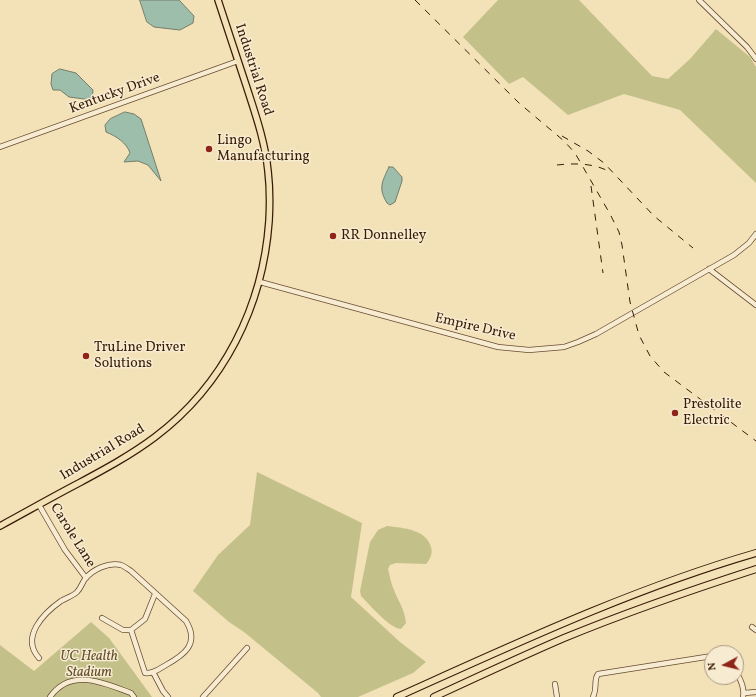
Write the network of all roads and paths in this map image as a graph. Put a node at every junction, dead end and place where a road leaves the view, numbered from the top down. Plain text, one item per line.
1 (218, 0) edge
2 (699, 0) edge
3 (756, 58) edge
4 (238, 61) junction
5 (0, 147) edge
6 (756, 234) edge
7 (709, 269) junction
8 (260, 282) junction
9 (756, 305) edge
10 (39, 505) junction
11 (0, 526) edge
12 (756, 554) edge
13 (756, 569) edge
14 (86, 578) junction
15 (155, 594) junction
16 (102, 618) dead end
17 (131, 630) junction
18 (247, 648) dead end
19 (704, 657) edge
20 (39, 658) dead end
21 (154, 672) junction
22 (555, 684) dead end
23 (740, 685) edge
24 (756, 692) edge
25 (743, 695) edge
26 (50, 697) edge
27 (134, 697) edge
28 (168, 697) edge
29 (204, 697) edge
30 (398, 697) edge
31 (434, 697) edge
32 (557, 697) edge
33 (593, 697) edge

1 - 4 main road, Industrial Road
2 - 3 street
4 - 5 street, Kentucky Drive
4 - 8 main road, Industrial Road
6 - 7 street, Empire Drive
7 - 8 street, Empire Drive
7 - 9 street
8 - 10 main road, Industrial Road
10 - 11 main road, Industrial Road
10 - 14 street, Carole Lane
12 - 30 highway
13 - 31 highway
14 - 15 street
14 - 20 street
15 - 17 street
15 - 21 street
16 - 17 street
17 - 21 street
18 - 29 street
19 - 33 street
21 - 28 street
22 - 32 street
23 - 25 street
24 - 25 street
26 - 27 street

